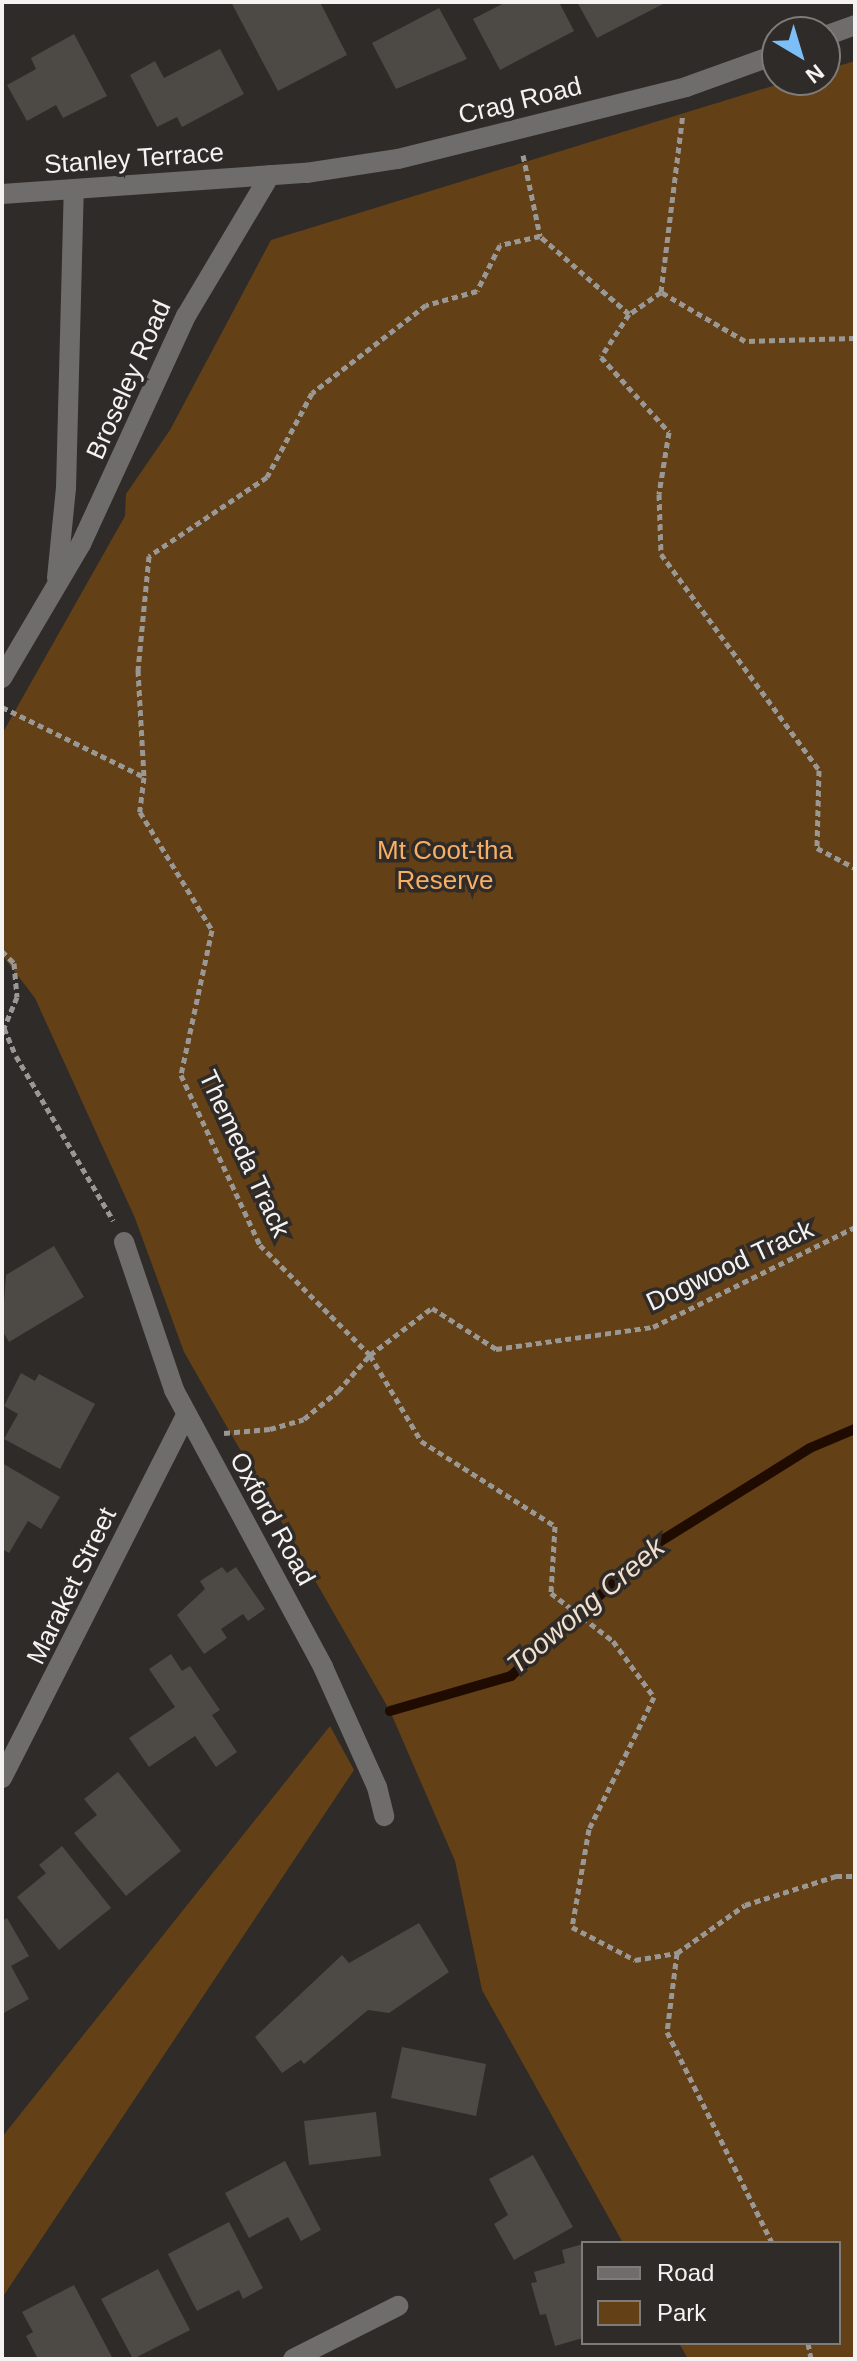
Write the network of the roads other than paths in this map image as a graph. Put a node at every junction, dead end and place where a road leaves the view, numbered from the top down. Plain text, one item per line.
1 (761, 60) edge
2 (270, 175) junction
3 (74, 189) junction
4 (2, 194) edge
5 (45, 611) junction
6 (2, 678) edge
7 (124, 1242) road end
8 (186, 1415) junction
9 (2, 1778) edge
10 (384, 1816) dead end
11 (398, 2306) dead end
12 (293, 2359) edge

1 - 2 street, Crag Road
2 - 3 street, Stanley Terrace
2 - 5 street, Broseley Road
3 - 4 street, Stanley Terrace
3 - 5 street, Broseley Road
5 - 6 street, Broseley Road
7 - 8 street, Oxford Road
8 - 9 street, Maraket Street
8 - 10 street, Oxford Road
11 - 12 street

